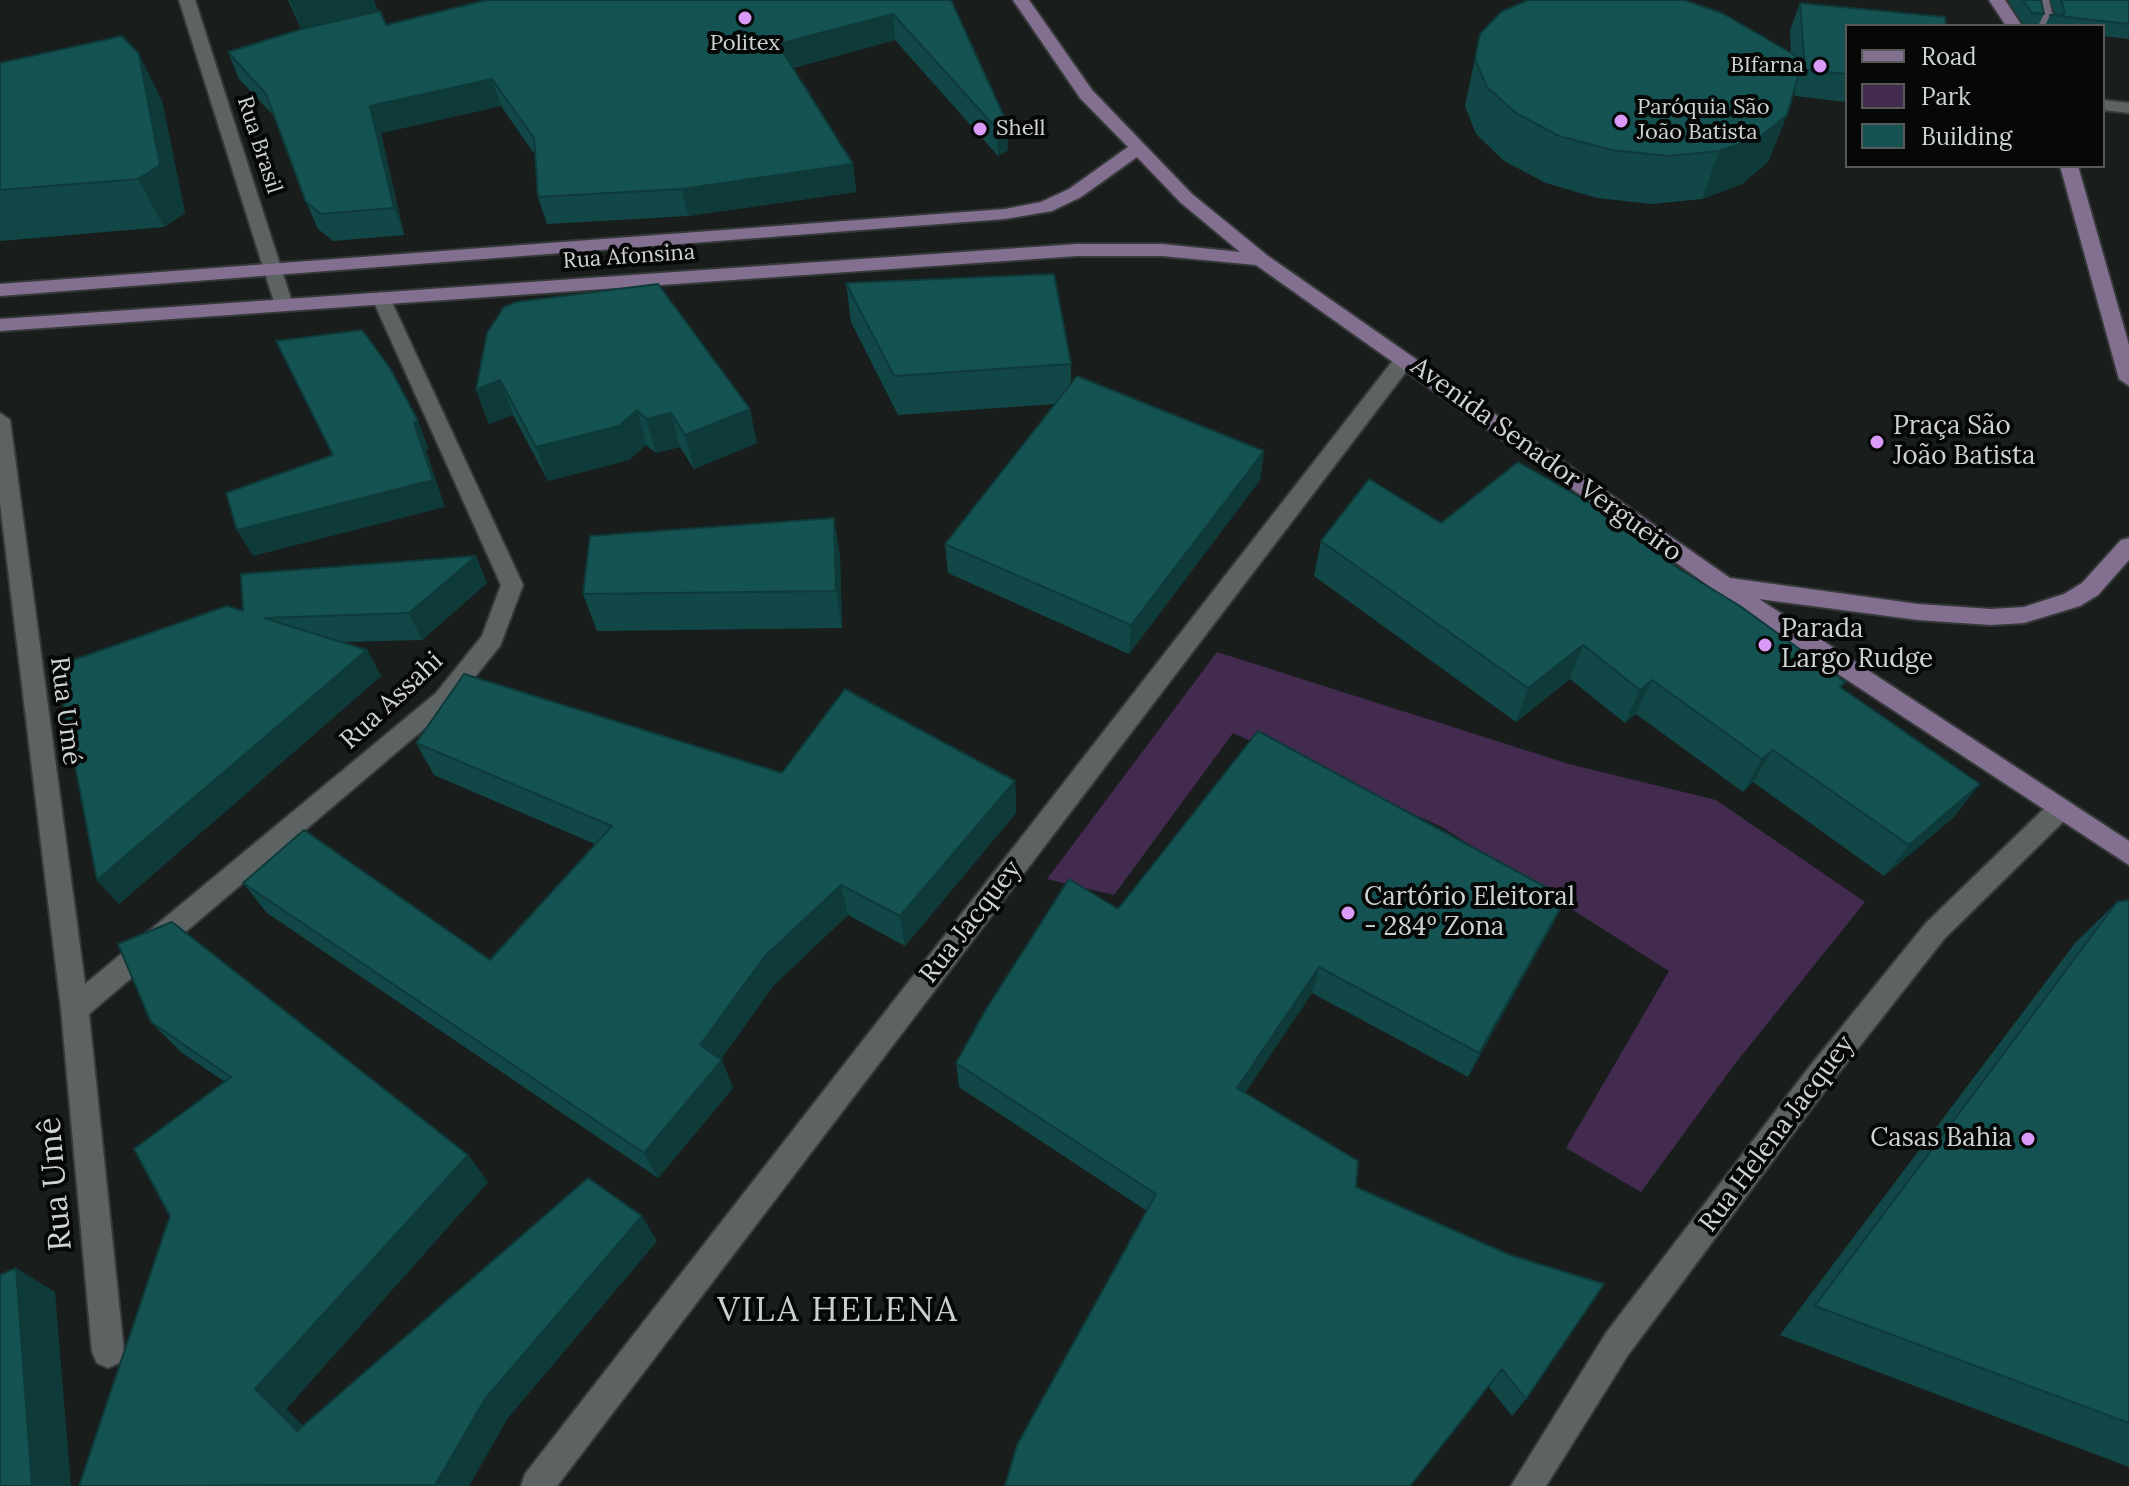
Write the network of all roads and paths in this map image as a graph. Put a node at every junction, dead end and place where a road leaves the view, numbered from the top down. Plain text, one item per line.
1 (187, 0) edge
2 (1021, 0) edge
3 (1997, 0) edge
4 (2041, 0) edge
5 (2013, 24) edge
6 (2047, 24) edge
7 (2105, 105) edge
8 (2129, 108) edge
9 (1138, 148) junction
10 (2070, 168) edge
11 (1261, 260) junction
12 (274, 271) junction
13 (0, 290) edge
14 (381, 298) junction
15 (284, 305) junction
16 (0, 325) edge
17 (1405, 359) junction
18 (2129, 379) edge
19 (0, 420) edge
20 (2129, 546) edge
21 (1721, 585) junction
22 (2060, 809) junction
23 (2129, 854) edge
24 (75, 1009) junction
25 (108, 1352) dead end
26 (537, 1486) edge
27 (1527, 1486) edge

1 - 12 street, Rua Brasil
2 - 9 main road, Avenida Senador Vergueiro
3 - 5 main road
4 - 6 main road
7 - 8 street
9 - 11 main road, Avenida Senador Vergueiro
9 - 12 main road, Rua Afonsina
10 - 18 main road
11 - 14 main road, Rua Afonsina
11 - 17 main road, Avenida Senador Vergueiro
12 - 13 main road, Rua Afonsina
12 - 15 street, Rua Brasil
14 - 15 main road, Rua Afonsina
14 - 24 street, Rua Assahi
15 - 16 main road, Rua Afonsina
17 - 21 main road, Avenida Senador Vergueiro
17 - 26 street, Rua Jacquey
19 - 24 street, Rua Umé
20 - 21 main road
21 - 22 main road, Avenida Senador Vergueiro
22 - 23 main road, Avenida Senador Vergueiro
22 - 27 street, Rua Helena Jacquey
24 - 25 street, Rua Umê

